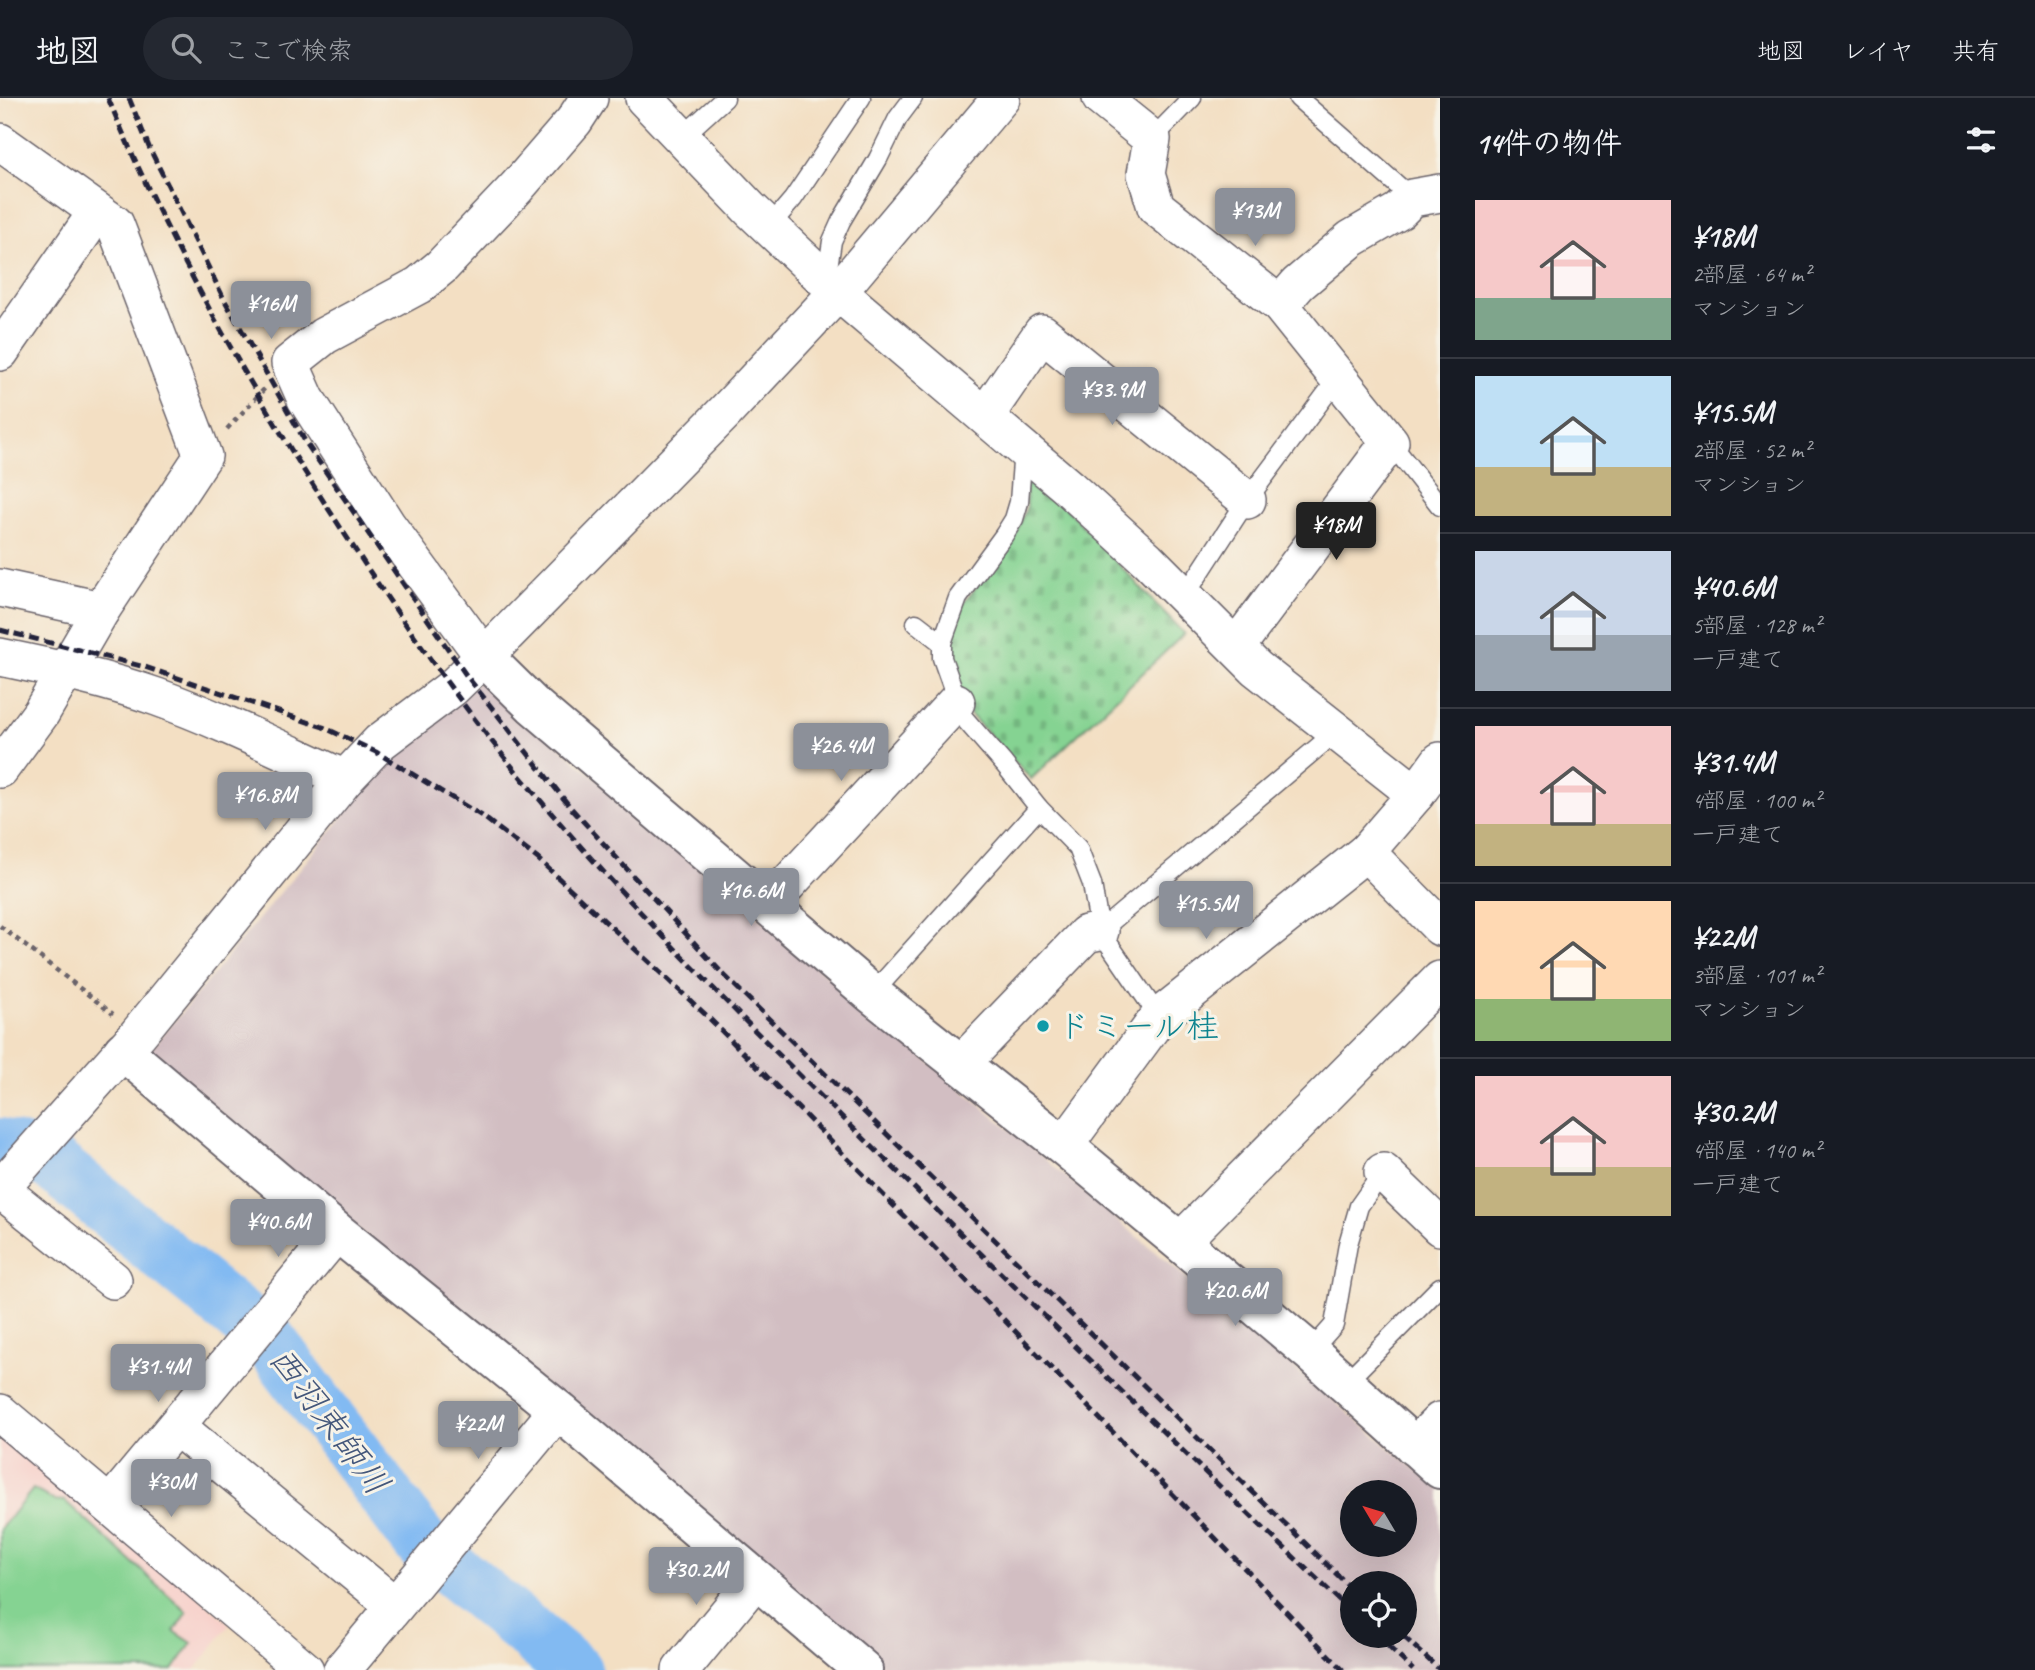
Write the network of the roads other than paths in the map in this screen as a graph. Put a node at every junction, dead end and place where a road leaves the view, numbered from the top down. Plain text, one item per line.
1 (589, 98) edge
2 (644, 98) edge
3 (725, 98) edge
4 (861, 98) edge
5 (913, 98) edge
6 (1001, 98) edge
7 (1101, 98) edge
8 (1192, 98) edge
9 (1298, 98) edge
10 (682, 137) junction
11 (1152, 139) junction
12 (0, 142) edge
13 (1426, 196) edge
14 (97, 212) junction
15 (769, 227) junction
16 (832, 287) junction
17 (1279, 305) junction
18 (0, 352) edge
19 (1338, 378) junction
20 (985, 416) junction
21 (1390, 442) junction
22 (1023, 448) junction
23 (1248, 500) junction
24 (1440, 506) edge
25 (0, 588) edge
26 (1184, 597) junction
27 (101, 610) junction
28 (916, 622) dead end
29 (942, 643) junction
30 (1236, 648) junction
31 (0, 657) edge
32 (484, 657) junction
33 (66, 670) junction
34 (956, 702) junction
35 (1336, 732) junction
36 (1440, 761) edge
37 (0, 769) edge
38 (345, 779) junction
39 (1416, 794) junction
40 (1039, 808) junction
41 (1366, 852) junction
42 (769, 904) junction
43 (1440, 927) edge
44 (1100, 931) junction
45 (1440, 980) edge
46 (872, 994) junction
47 (1159, 1017) junction
48 (131, 1043) junction
49 (960, 1065) junction
50 (1064, 1146) junction
51 (1383, 1172) joint
52 (4, 1184) edge
53 (1440, 1227) edge
54 (337, 1232) junction
55 (1180, 1242) junction
56 (113, 1280) dead end
57 (1440, 1287) edge
58 (1310, 1352) junction
59 (1344, 1384) junction
60 (558, 1410) junction
61 (0, 1413) edge
62 (177, 1427) junction
63 (1434, 1437) edge
64 (110, 1505) junction
65 (755, 1580) junction
66 (394, 1605) junction
67 (305, 1670) edge
68 (342, 1670) edge
69 (681, 1670) edge
70 (863, 1670) edge

1 - 32 street
2 - 10 street
3 - 10 lane
4 - 15 lane
5 - 16 lane
6 - 16 street
7 - 11 street
8 - 11 lane
9 - 13 lane
10 - 15 street
11 - 17 street
12 - 14 street
13 - 17 street
14 - 18 street
14 - 27 street
15 - 16 street
16 - 20 street
16 - 32 street
17 - 19 street
19 - 21 street
19 - 23 lane
20 - 22 street
20 - 23 street
21 - 24 lane
21 - 30 street
22 - 26 street
22 - 29 lane
23 - 26 lane
25 - 27 street
26 - 30 street
27 - 33 street
28 - 29 lane
29 - 34 lane
30 - 35 street
31 - 33 street
32 - 38 street
32 - 42 street
33 - 37 street
33 - 38 street
34 - 40 lane
34 - 42 street
35 - 39 street
35 - 44 lane
36 - 39 street
38 - 48 street
39 - 41 street
40 - 44 lane
40 - 46 lane
41 - 43 street
41 - 47 street
42 - 46 street
44 - 47 lane
44 - 49 street
45 - 55 street
46 - 49 street
47 - 50 street
48 - 52 street
48 - 54 street
49 - 50 street
50 - 55 street
51 - 53 street
51 - 58 lane
52 - 56 street
54 - 60 street
54 - 62 street
55 - 58 street
57 - 59 lane
58 - 59 street
59 - 63 street
60 - 65 street
60 - 66 street
61 - 64 street
62 - 64 street
62 - 66 street
64 - 67 street
65 - 69 street
65 - 70 street
66 - 68 street

